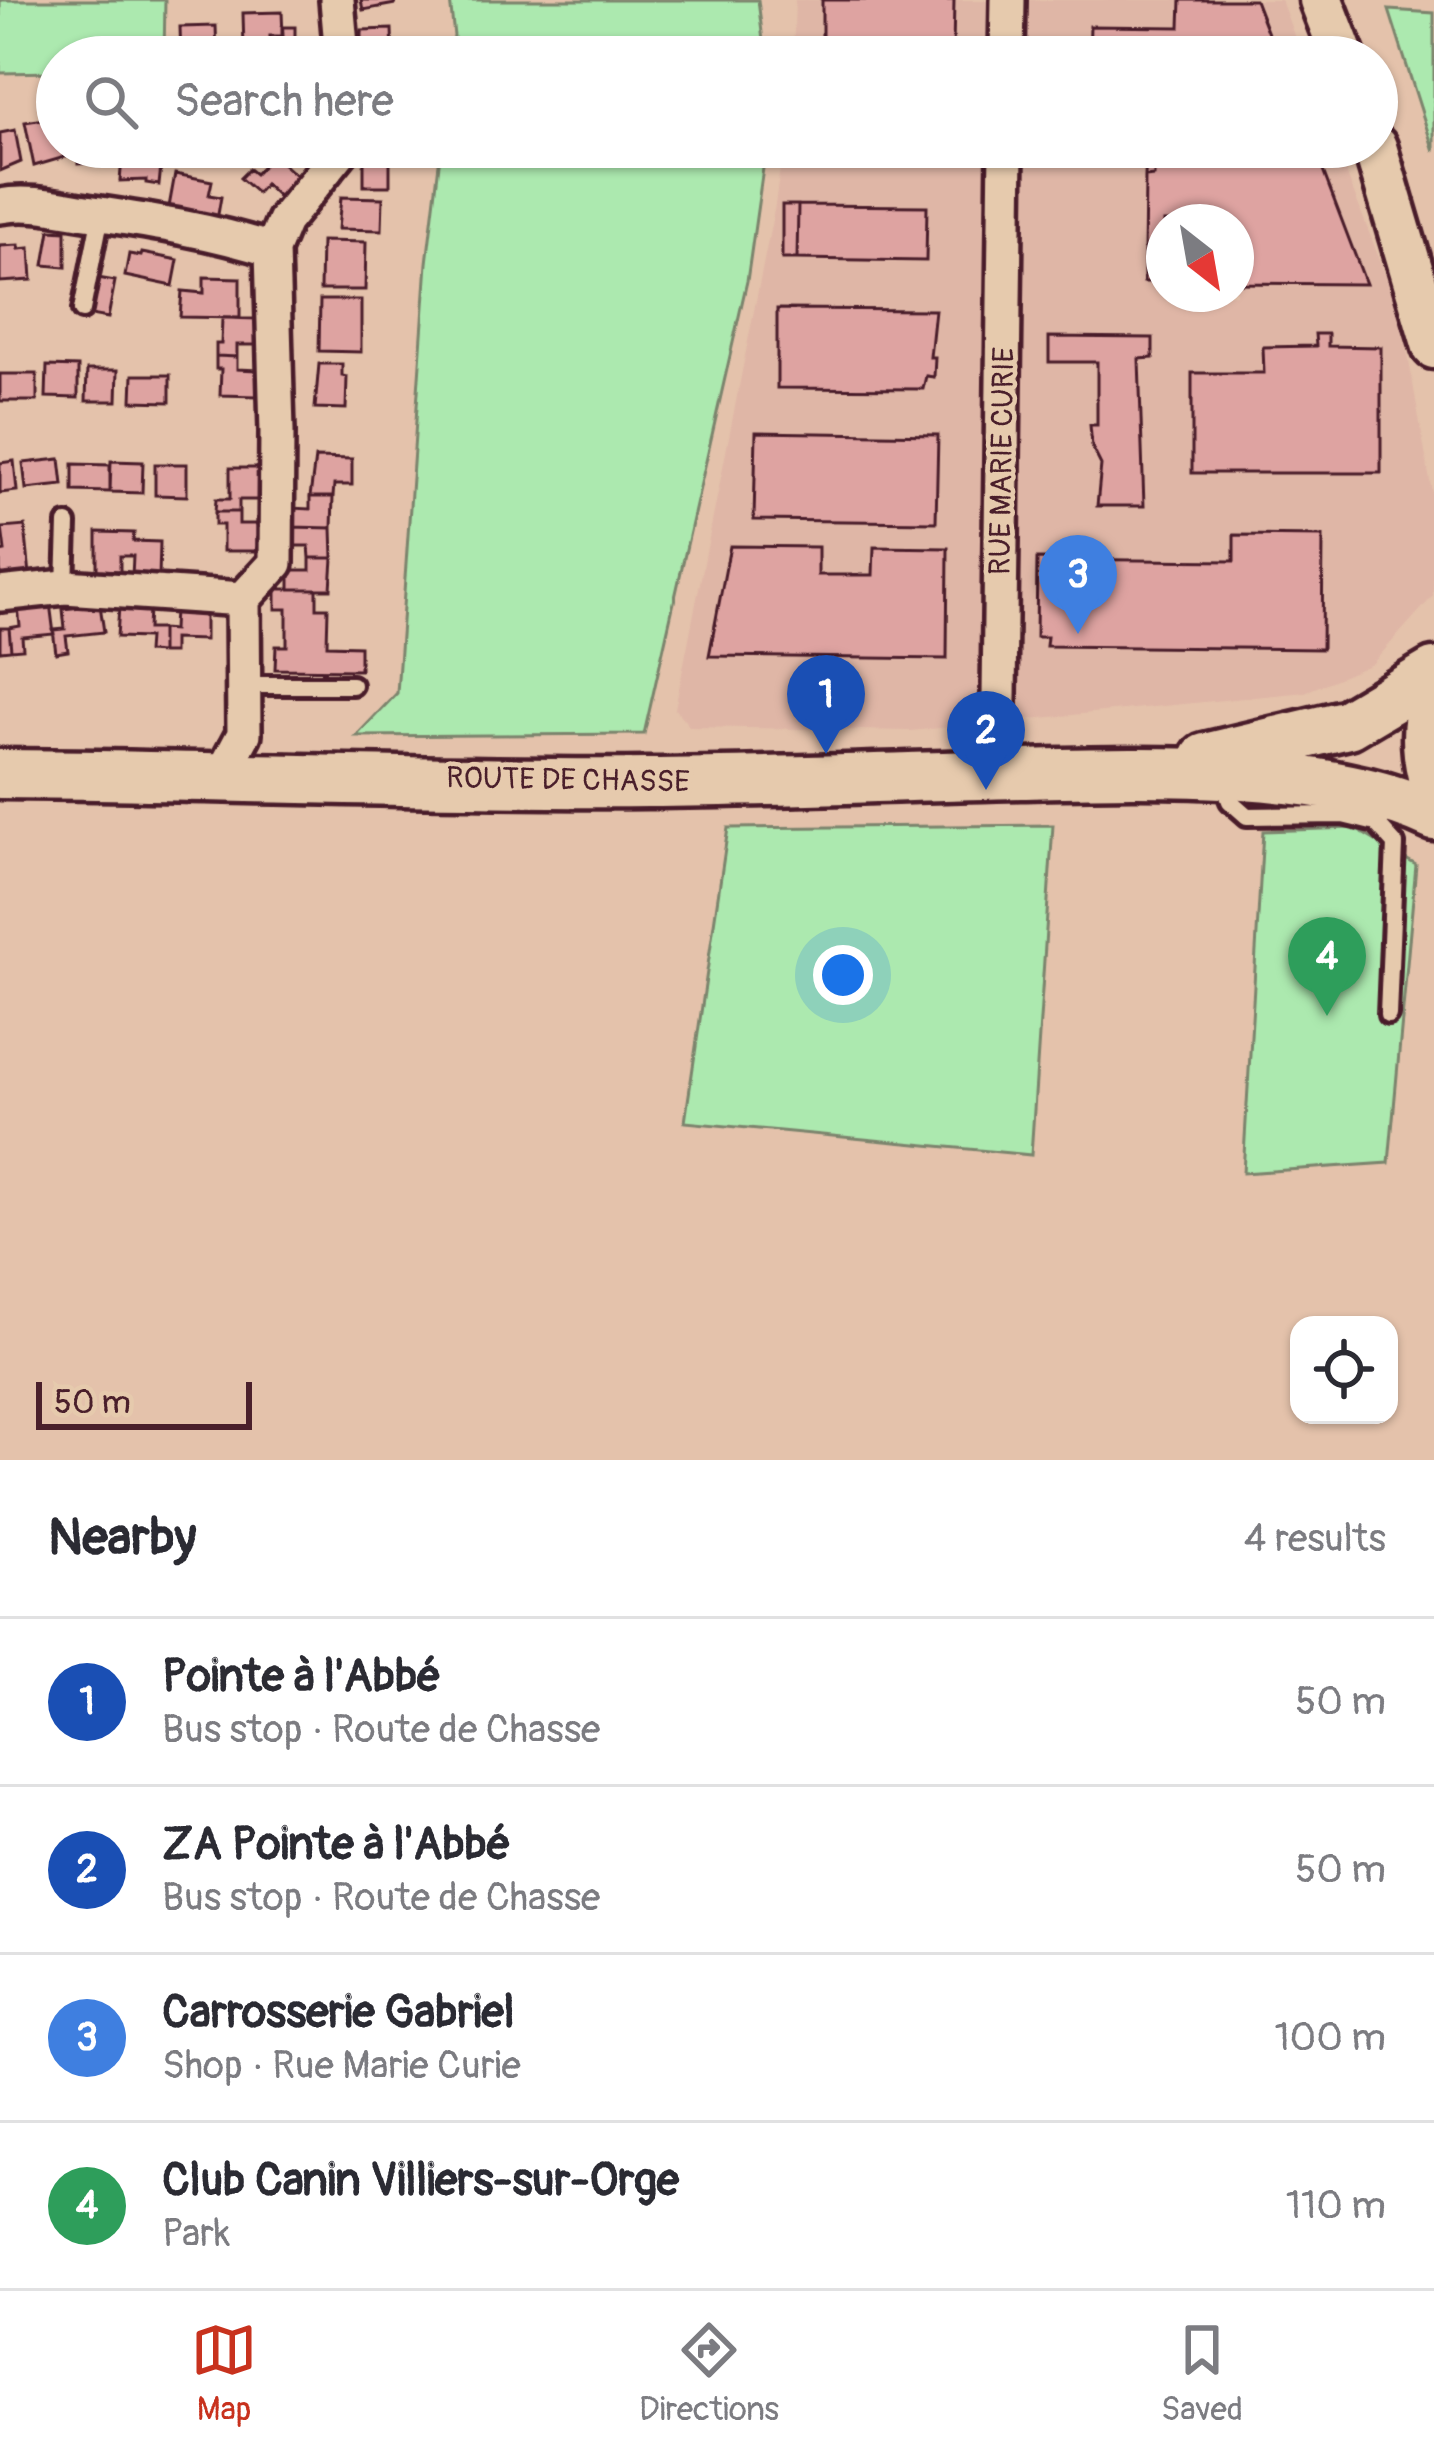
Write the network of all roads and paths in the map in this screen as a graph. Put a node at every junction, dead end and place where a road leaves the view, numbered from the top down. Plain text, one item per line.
1 (337, 0) edge
2 (1008, 0) edge
3 (1321, 0) edge
4 (340, 36) edge
5 (1007, 36) edge
6 (1335, 36) edge
7 (327, 168) edge
8 (1006, 168) edge
9 (1382, 168) edge
10 (1383, 168) edge
11 (0, 206) edge
12 (100, 214) junction
13 (272, 250) junction
14 (1434, 270) edge
15 (82, 310) dead end
16 (1434, 347) edge
17 (67, 524) dead end
18 (65, 587) junction
19 (0, 594) edge
20 (243, 599) junction
21 (1434, 673) edge
22 (352, 685) dead end
23 (244, 686) junction
24 (1434, 695) edge
25 (1136, 771) junction
26 (0, 774) edge
27 (222, 775) junction
28 (998, 775) junction
29 (1220, 776) junction
30 (1434, 783) edge
31 (1434, 816) edge
32 (1388, 1015) dead end

1 - 4 street
2 - 5 street
3 - 6 street
7 - 13 street
8 - 28 street, RUE MARIE CURIE
9 - 16 street
10 - 14 street
11 - 12 street
12 - 13 street
12 - 15 lane
13 - 20 street
17 - 18 lane
18 - 19 street
18 - 20 street
20 - 23 street
21 - 25 main road
22 - 23 lane
23 - 27 street
24 - 30 main road
25 - 28 main road, ROUTE DE CHASSE
25 - 29 main road
26 - 27 main road, ROUTE DE CHASSE
27 - 28 main road, ROUTE DE CHASSE
29 - 31 main road
29 - 32 lane

